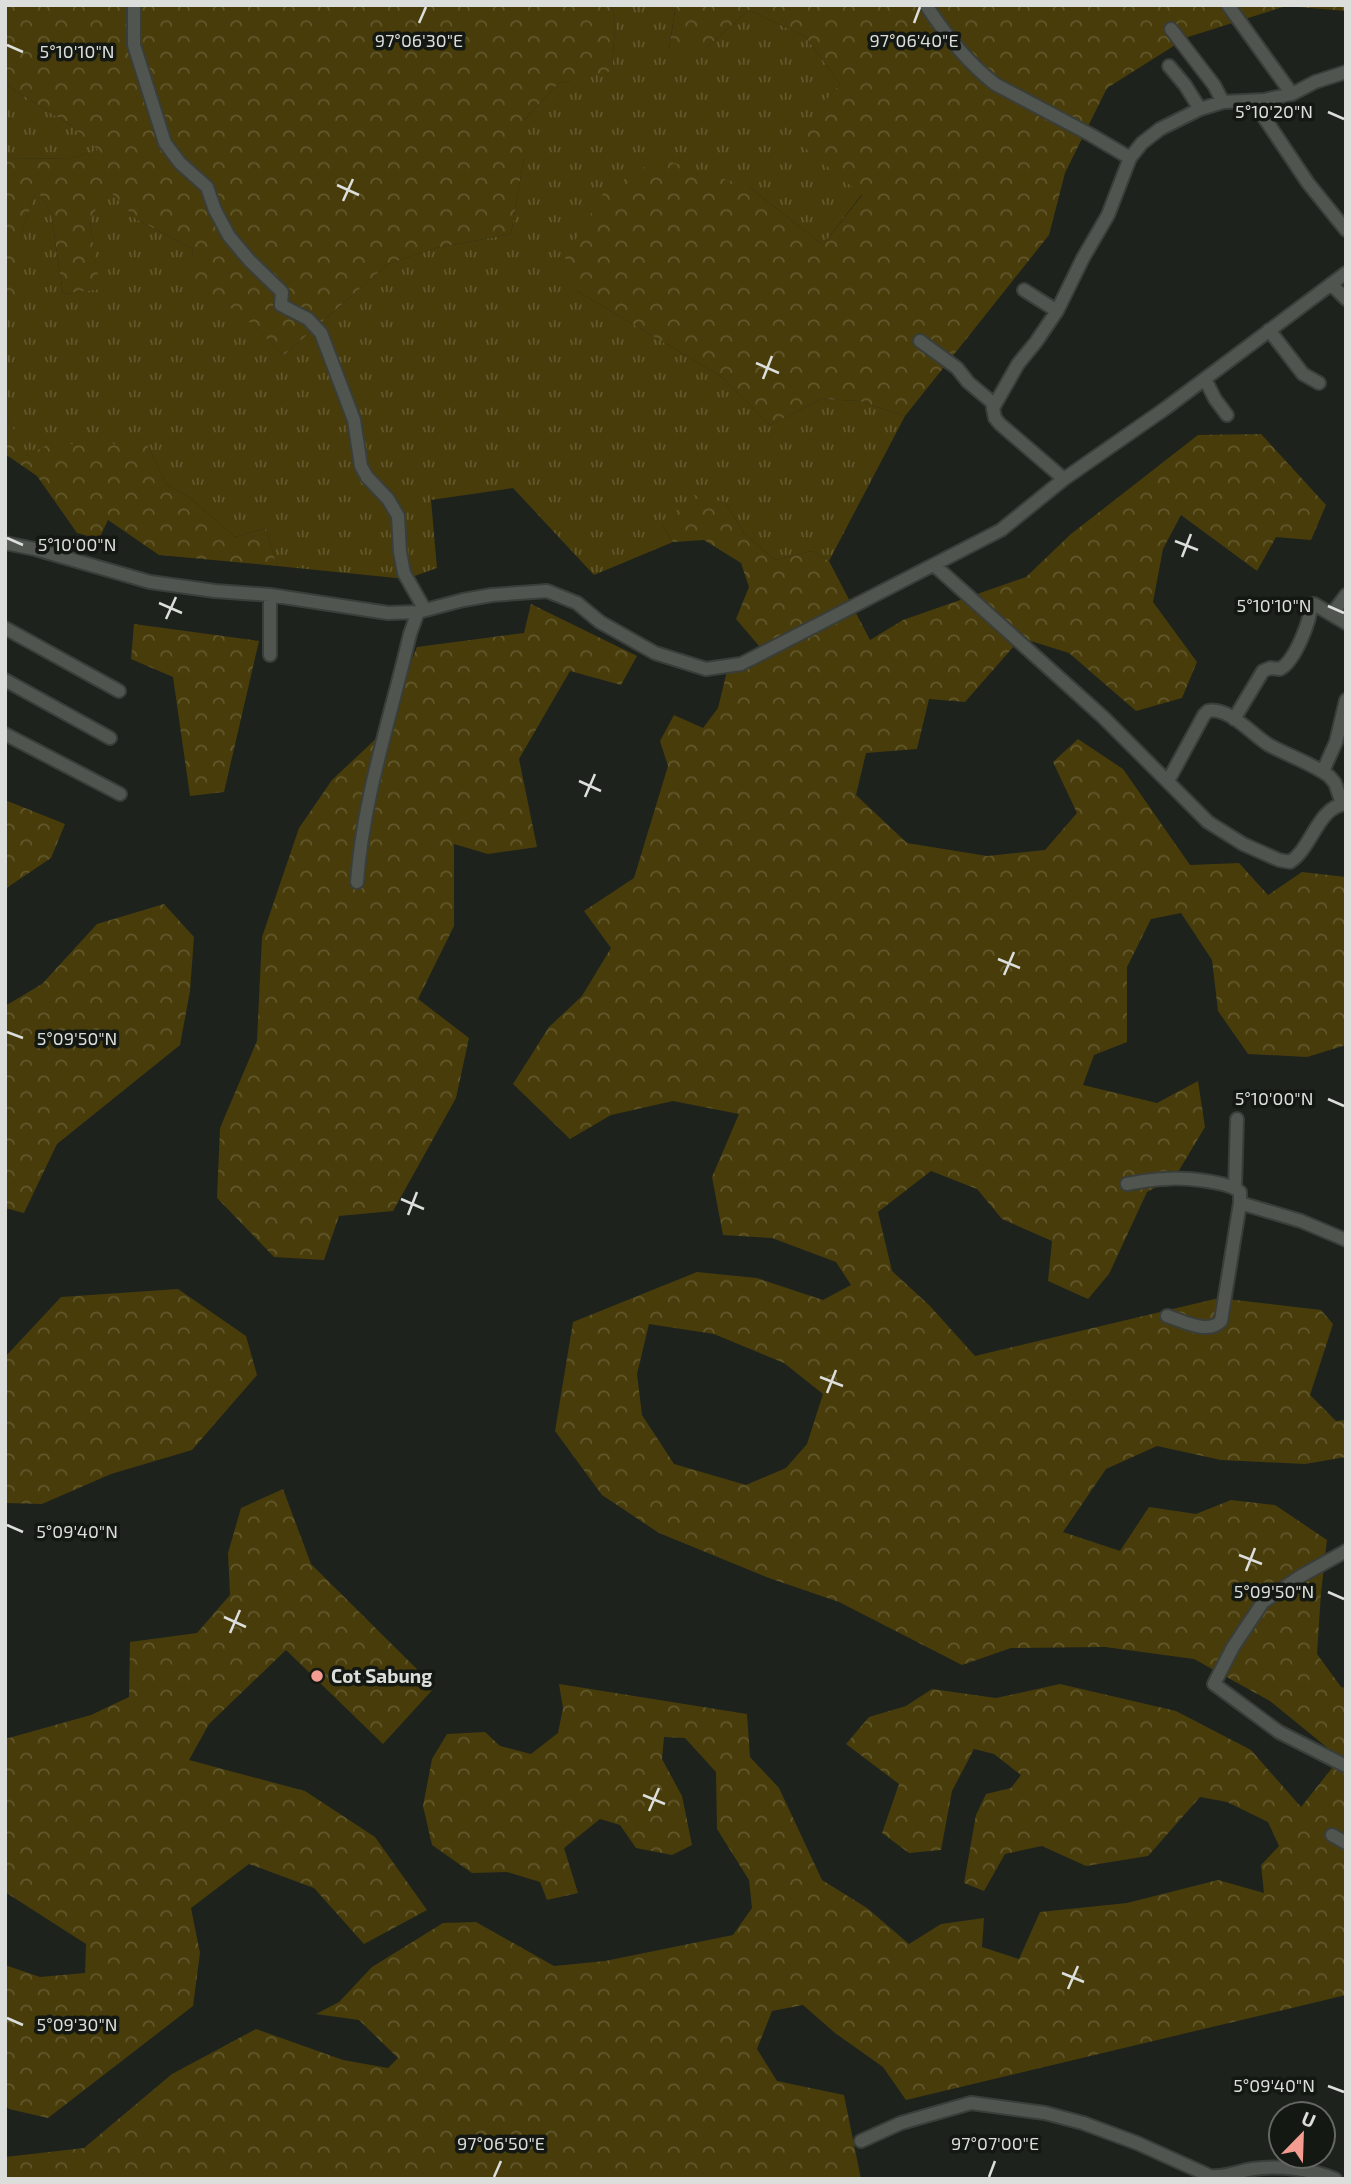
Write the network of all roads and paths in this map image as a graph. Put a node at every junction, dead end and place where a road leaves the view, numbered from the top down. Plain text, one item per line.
1 (134, 5) edge
2 (926, 5) edge
3 (1227, 5) edge
4 (1171, 29) dead end
5 (1169, 66) dead end
6 (1346, 72) edge
7 (1292, 94) junction
8 (1253, 101) junction
9 (1223, 102) junction
10 (1200, 110) junction
11 (1130, 159) junction
12 (1346, 230) edge
13 (1346, 273) edge
14 (1331, 284) junction
15 (1024, 290) dead end
16 (1346, 299) edge
17 (1057, 312) junction
18 (1269, 330) junction
19 (920, 341) dead end
20 (1205, 379) junction
21 (1319, 383) dead end
22 (994, 404) junction
23 (1227, 415) dead end
24 (1064, 480) junction
25 (5, 543) edge
26 (934, 565) junction
27 (1346, 594) edge
28 (270, 596) junction
29 (421, 611) junction
30 (1332, 614) junction
31 (1346, 623) edge
32 (5, 628) edge
33 (270, 654) dead end
34 (5, 680) edge
35 (119, 691) dead end
36 (1346, 700) edge
37 (1234, 719) junction
38 (5, 733) edge
39 (110, 738) dead end
40 (1323, 771) junction
41 (1168, 781) junction
42 (120, 794) dead end
43 (1344, 803) edge
44 (357, 882) dead end
45 (1237, 1119) dead end
46 (1127, 1184) dead end
47 (1235, 1188) junction
48 (1240, 1203) junction
49 (1346, 1240) edge
50 (1167, 1316) dead end
51 (1346, 1551) edge
52 (1346, 1766) edge
53 (1332, 1835) dead end
54 (1346, 1843) edge
55 (861, 2141) dead end
56 (1335, 2179) edge

1 - 29 street
2 - 11 street
3 - 7 street
4 - 9 street
5 - 10 street
6 - 7 street
7 - 8 street
8 - 9 street
8 - 12 street
9 - 10 street
10 - 11 street
11 - 17 street
13 - 14 street
14 - 16 street
14 - 18 street
15 - 17 street
17 - 22 street
18 - 20 street
18 - 21 street
19 - 22 street
20 - 23 street
20 - 24 street
22 - 24 street
24 - 26 street
25 - 28 street
26 - 29 street
26 - 41 street
27 - 30 street
28 - 29 street
28 - 33 street
29 - 44 street
30 - 31 street
30 - 37 street
32 - 35 street
34 - 39 street
36 - 40 street
37 - 40 street
37 - 41 street
38 - 42 street
40 - 43 street
41 - 43 street
45 - 47 street
46 - 47 street
47 - 48 street
48 - 49 street
48 - 50 street
51 - 52 street
53 - 54 street
55 - 56 street

